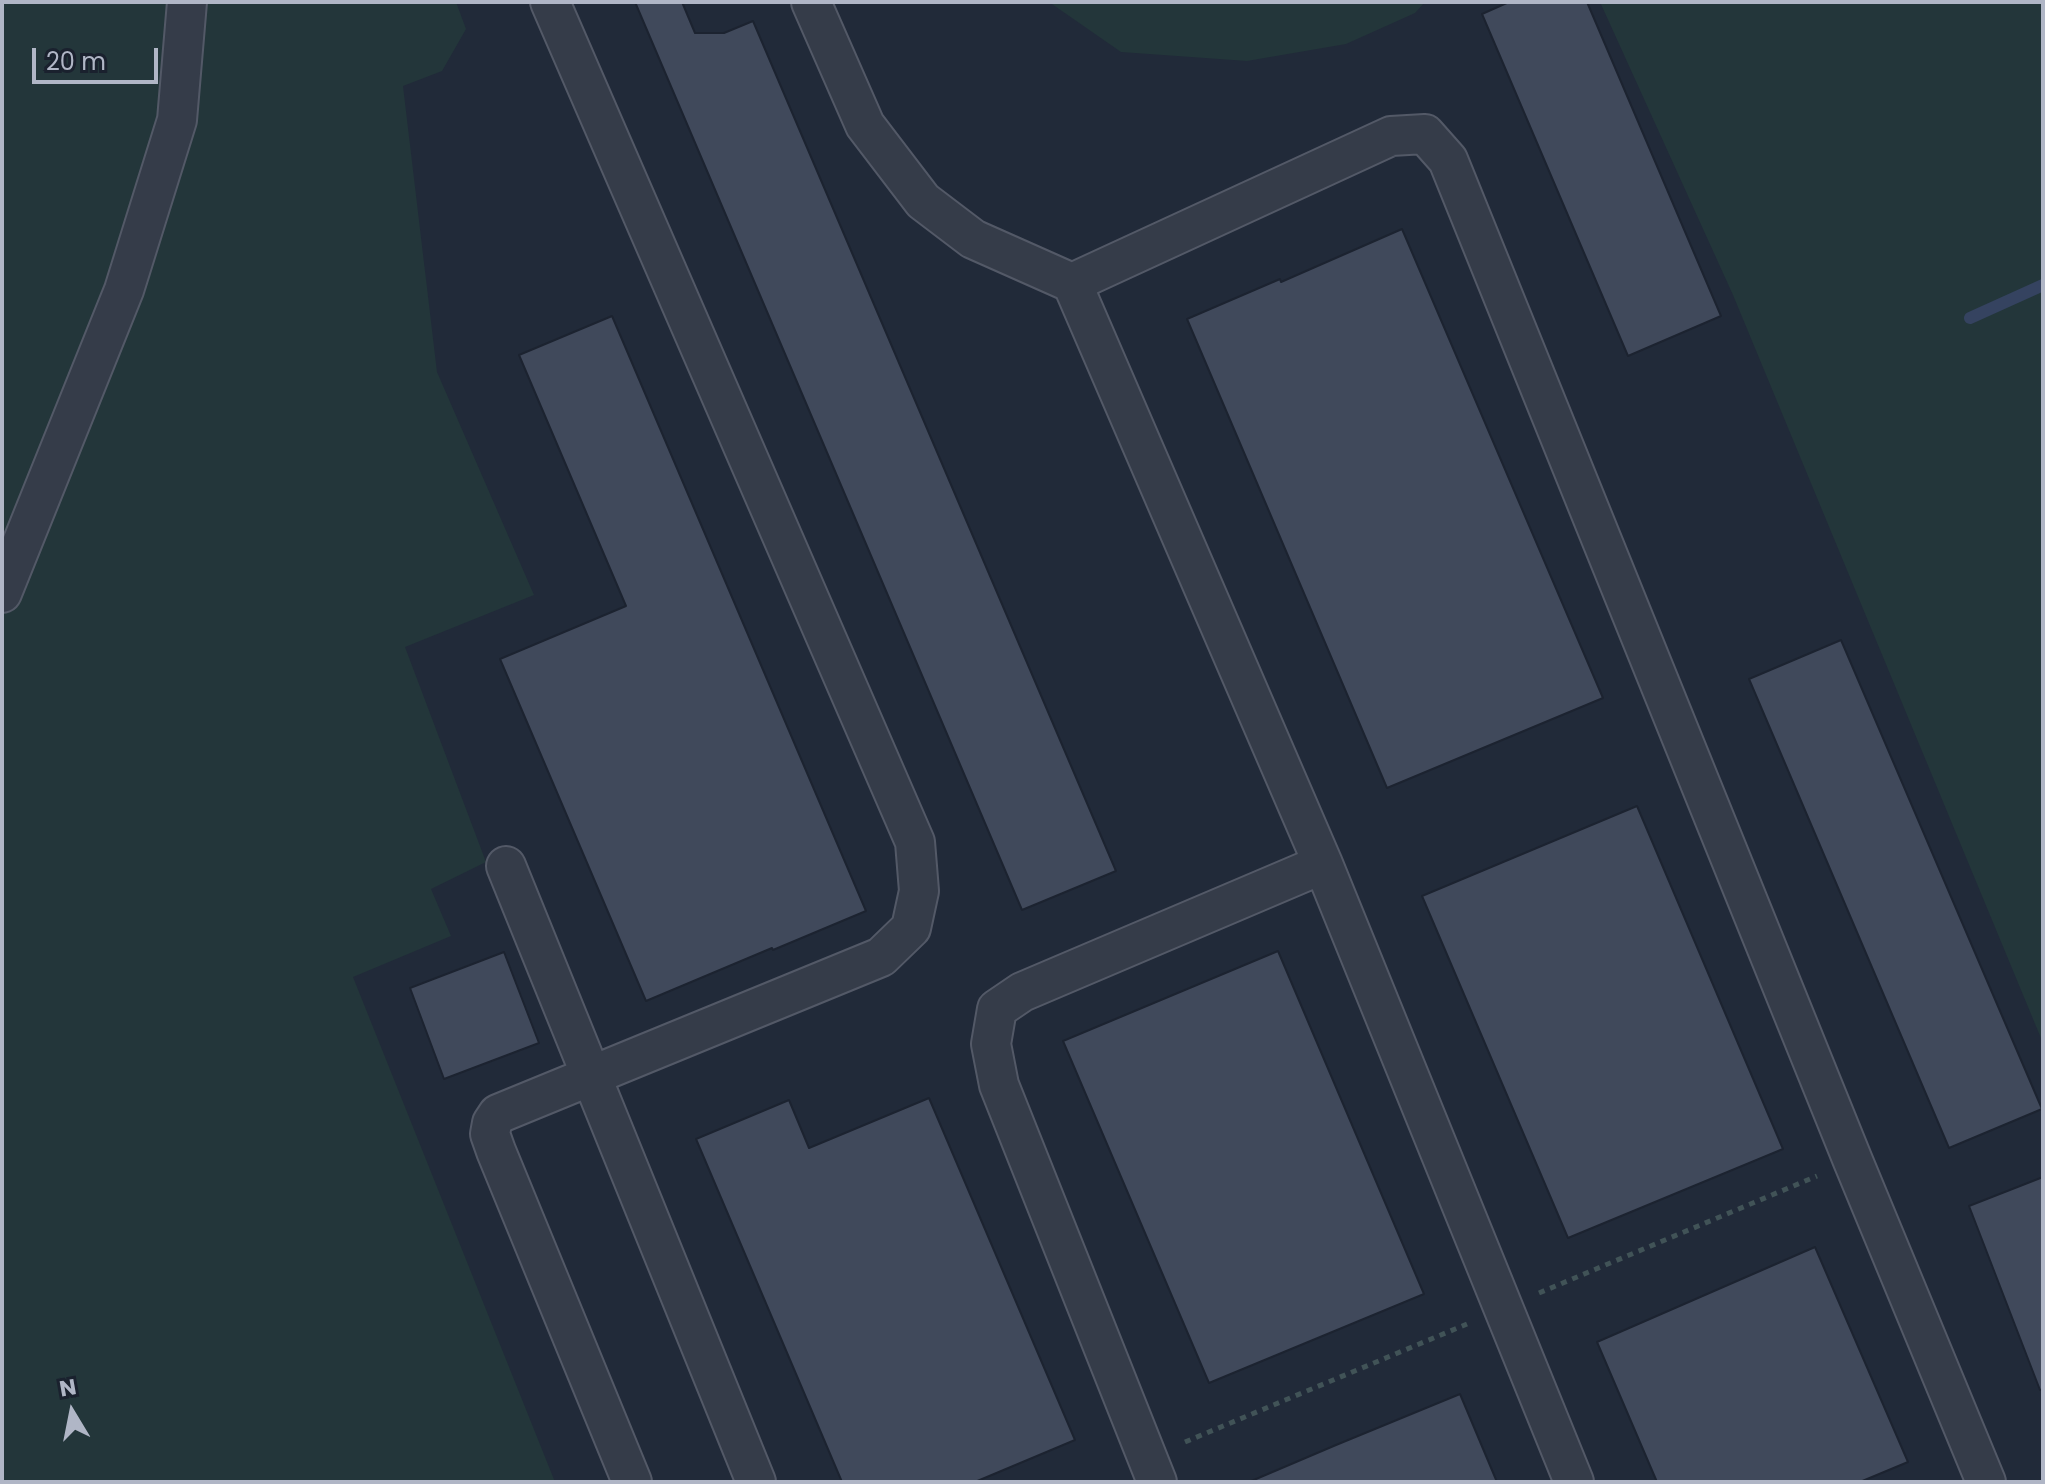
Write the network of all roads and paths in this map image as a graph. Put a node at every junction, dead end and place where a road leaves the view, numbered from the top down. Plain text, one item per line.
1 (187, 2) edge
2 (550, 2) edge
3 (811, 2) edge
4 (1072, 283) junction
5 (2, 593) edge
6 (1323, 864) junction
7 (506, 866) dead end
8 (591, 1076) junction
9 (632, 1482) edge
10 (756, 1482) edge
11 (1157, 1482) edge
12 (1574, 1482) edge
13 (1986, 1482) edge

1 - 5 street
2 - 8 street
3 - 4 street
4 - 6 street
4 - 13 street
6 - 11 street
6 - 12 street
7 - 8 street
8 - 9 street
8 - 10 street

